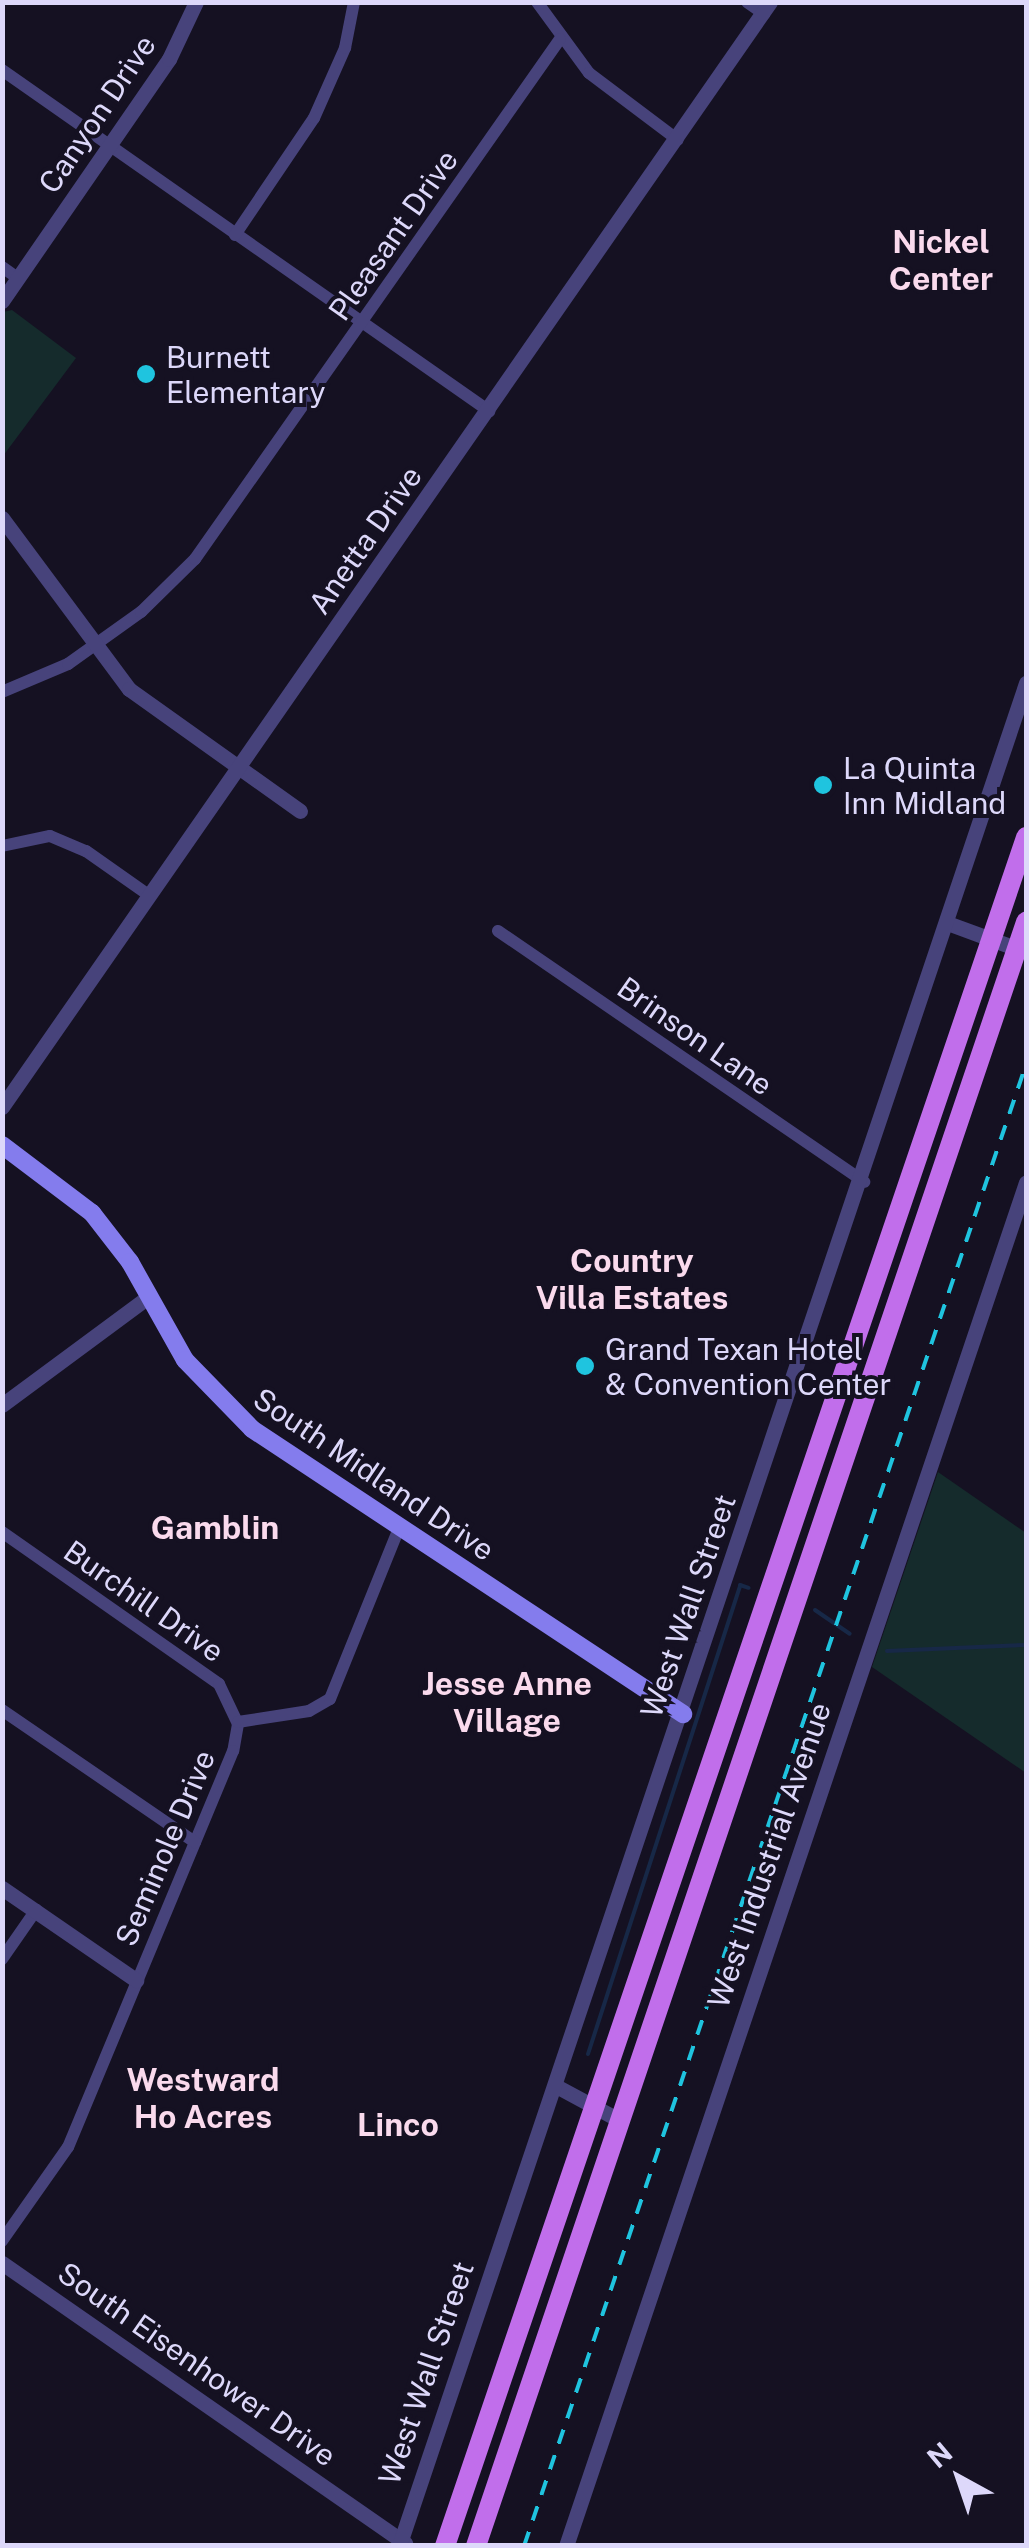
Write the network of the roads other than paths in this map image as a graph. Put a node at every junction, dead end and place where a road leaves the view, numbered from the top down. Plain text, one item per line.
1 (196, 2) edge
2 (354, 2) edge
3 (537, 2) edge
4 (747, 2) edge
5 (767, 8) edge
6 (560, 39) junction
7 (2, 70) edge
8 (678, 140) junction
9 (110, 147) junction
10 (235, 235) junction
11 (2, 267) edge
12 (18, 278) junction
13 (2, 301) edge
14 (362, 323) junction
15 (488, 411) junction
16 (3, 519) edge
17 (94, 646) junction
18 (1026, 684) edge
19 (2, 692) edge
20 (239, 770) junction
21 (300, 811) dead end
22 (1026, 837) edge
23 (2, 846) edge
24 (150, 896) junction
25 (1026, 922) edge
26 (950, 924) junction
27 (498, 931) dead end
28 (993, 940) junction
29 (1018, 949) junction
30 (2, 1107) edge
31 (2, 1145) edge
32 (864, 1182) junction
33 (1026, 1182) edge
34 (148, 1297) junction
35 (2, 1405) edge
36 (400, 1526) junction
37 (2, 1532) edge
38 (2, 1710) edge
39 (683, 1714) junction
40 (238, 1722) junction
41 (194, 1842) junction
42 (2, 1888) edge
43 (36, 1910) junction
44 (2, 1959) edge
45 (136, 1980) junction
46 (556, 2086) junction
47 (595, 2107) junction
48 (621, 2122) junction
49 (2, 2241) edge
50 (2, 2262) edge
51 (403, 2544) edge
52 (445, 2546) edge
53 (476, 2546) edge
54 (566, 2546) edge

1 - 9 street, Canyon Drive
2 - 10 street
3 - 6 street
4 - 5 street
5 - 8 street, Anetta Drive
6 - 8 street
6 - 14 street, Pleasant Drive
7 - 9 street
8 - 15 street, Anetta Drive
9 - 10 street
9 - 12 street, Canyon Drive
10 - 14 street
11 - 12 street
12 - 13 street, Canyon Drive
14 - 15 street
14 - 17 street, Pleasant Drive
15 - 20 street, Anetta Drive
16 - 17 street
17 - 19 street, Pleasant Drive
17 - 20 street
18 - 26 street, West Wall Street
20 - 21 street
20 - 24 street, Anetta Drive
22 - 28 main road
23 - 24 street
24 - 30 street, Anetta Drive
25 - 29 main road
26 - 28 street
26 - 32 street, West Wall Street
27 - 32 street, Brinson Lane
28 - 29 street
28 - 47 main road
29 - 48 main road
31 - 34 main road, South Midland Drive
32 - 39 street, West Wall Street
33 - 54 street, West Industrial Avenue
34 - 35 street
34 - 36 main road, South Midland Drive
36 - 39 main road, South Midland Drive
36 - 40 street, Seminole Drive
37 - 40 street, Burchill Drive
38 - 41 street
39 - 46 street, West Wall Street
40 - 41 street, Seminole Drive
41 - 45 street, Seminole Drive
42 - 43 street
43 - 44 street
43 - 45 street
45 - 49 street, Seminole Drive
46 - 47 street
46 - 51 street, West Wall Street
47 - 48 street
47 - 52 main road
48 - 53 main road
50 - 51 street, South Eisenhower Drive

